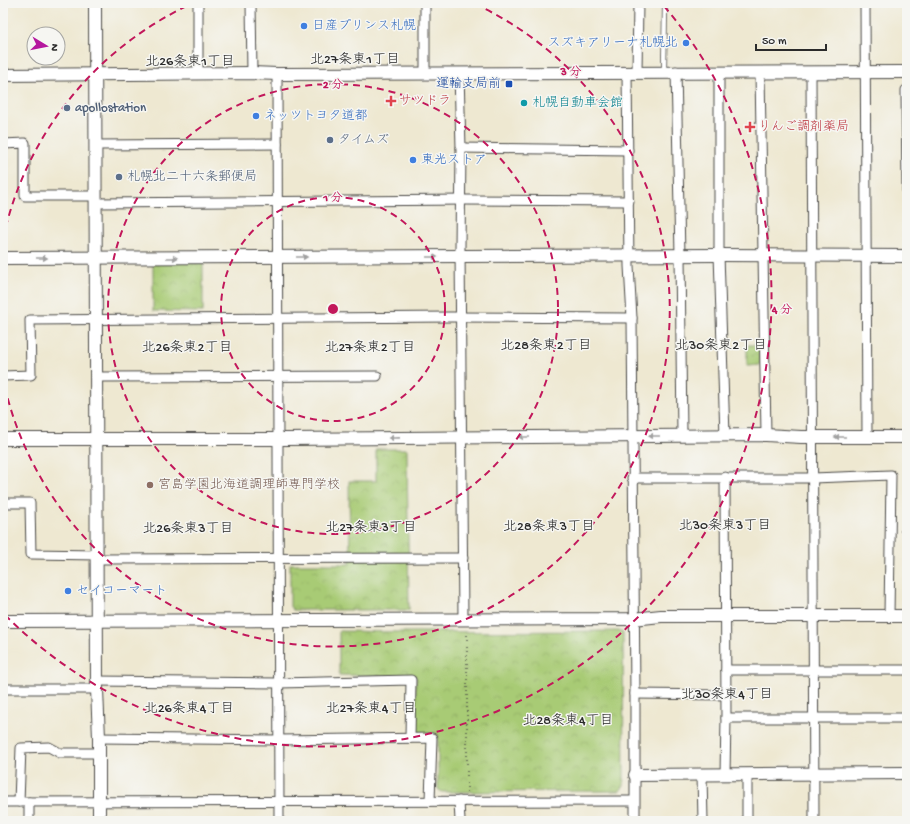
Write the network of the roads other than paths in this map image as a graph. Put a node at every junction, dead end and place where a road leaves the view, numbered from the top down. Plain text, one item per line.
1 (95, 3) edge
2 (198, 3) edge
3 (251, 3) edge
4 (425, 3) edge
5 (638, 3) edge
6 (665, 3) edge
7 (865, 3) edge
8 (632, 72) junction
9 (670, 72) junction
10 (719, 72) junction
11 (760, 72) junction
12 (811, 72) junction
13 (865, 72) junction
14 (907, 72) edge
15 (198, 73) junction
16 (252, 73) junction
17 (425, 73) junction
18 (459, 73) junction
19 (277, 74) junction
20 (3, 75) edge
21 (95, 75) junction
22 (906, 90) edge
23 (907, 141) edge
24 (3, 144) edge
25 (277, 144) junction
26 (96, 145) junction
27 (461, 148) junction
28 (628, 150) junction
29 (907, 191) edge
30 (96, 199) junction
31 (461, 200) junction
32 (629, 201) junction
33 (277, 202) junction
34 (680, 255) junction
35 (719, 255) junction
36 (764, 256) junction
37 (811, 256) junction
38 (865, 256) junction
39 (907, 256) edge
40 (277, 257) junction
41 (460, 257) junction
42 (629, 257) junction
43 (3, 258) edge
44 (96, 258) junction
45 (461, 317) junction
46 (632, 318) junction
47 (277, 319) junction
48 (96, 320) junction
49 (3, 376) edge
50 (377, 376) dead end
51 (97, 377) junction
52 (278, 377) junction
53 (632, 436) junction
54 (682, 436) junction
55 (725, 436) junction
56 (766, 436) junction
57 (462, 437) junction
58 (812, 437) junction
59 (867, 437) junction
60 (907, 437) edge
61 (3, 439) edge
62 (97, 439) junction
63 (278, 439) junction
64 (725, 477) junction
65 (632, 478) junction
66 (813, 478) junction
67 (3, 503) edge
68 (98, 557) junction
69 (278, 558) junction
70 (463, 558) junction
71 (726, 616) junction
72 (814, 616) junction
73 (889, 616) junction
74 (907, 616) edge
75 (634, 619) junction
76 (98, 620) junction
77 (463, 620) junction
78 (3, 621) edge
79 (279, 621) junction
80 (726, 670) junction
81 (907, 670) edge
82 (814, 671) junction
83 (279, 682) junction
84 (97, 685) junction
85 (3, 689) edge
86 (635, 694) junction
87 (726, 695) junction
88 (814, 717) junction
89 (726, 718) junction
90 (907, 718) edge
91 (99, 738) junction
92 (410, 738) junction
93 (279, 740) junction
94 (99, 753) junction
95 (907, 773) edge
96 (814, 774) junction
97 (635, 775) junction
98 (702, 775) junction
99 (725, 775) junction
100 (747, 775) junction
101 (463, 798) junction
102 (430, 801) junction
103 (634, 801) junction
104 (3, 802) edge
105 (19, 802) junction
106 (29, 802) junction
107 (99, 802) junction
108 (279, 802) junction
109 (29, 821) edge
110 (99, 821) edge
111 (279, 821) edge
112 (460, 821) edge
113 (635, 821) edge
114 (703, 821) edge
115 (747, 821) edge
116 (814, 821) edge

1 - 21 street
2 - 15 street
3 - 16 street
4 - 17 street
5 - 8 street
6 - 9 lane
7 - 13 street
8 - 9 street
8 - 18 street
8 - 28 street
9 - 10 street
9 - 34 street
10 - 11 street
10 - 35 street
11 - 12 street
11 - 36 street
12 - 13 street
12 - 37 street
13 - 14 street
13 - 38 street
15 - 16 street
15 - 21 street
16 - 19 street
17 - 18 street
17 - 19 street
18 - 27 street
19 - 25 street
20 - 21 street
21 - 26 street
22 - 23 street
23 - 29 street
24 - 30 street
25 - 26 street
25 - 33 street
26 - 30 street
27 - 28 street
27 - 31 street
28 - 32 street
30 - 33 street
30 - 44 street
31 - 32 street
31 - 33 street
31 - 41 street
32 - 42 street
33 - 40 street
34 - 35 street
34 - 42 street
34 - 54 street
35 - 36 street
35 - 55 street
36 - 37 street
36 - 56 street
37 - 38 street
37 - 58 street
38 - 39 street
38 - 59 street
40 -> 41 street
44 -> 40 street
40 - 47 street
41 - 42 street
41 - 45 street
42 - 46 street
43 -> 44 street
44 - 48 street
45 - 46 street
45 - 47 street
45 - 57 street
46 - 53 street
47 - 48 street
47 - 52 street
48 - 49 street
48 - 51 street
50 - 52 street
51 - 52 street
51 - 62 street
52 - 63 street
54 -> 53 street
53 -> 57 street
53 - 65 street
54 - 55 street
55 - 56 street
56 - 58 street
57 -> 63 street
57 - 70 street
59 -> 58 street
58 - 66 street
59 - 60 street
61 - 62 street
62 - 63 street
62 - 68 street
63 - 69 street
64 - 65 street
64 - 66 street
64 - 71 street
65 - 75 street
66 - 72 street
66 - 73 street
67 - 68 street
68 - 69 street
68 - 76 street
69 - 70 street
69 - 79 street
70 - 77 street
71 - 72 street
71 - 75 street
71 - 80 street
72 - 73 street
72 - 82 street
73 - 74 street
75 - 77 street
75 - 86 street
76 - 78 street
76 - 79 street
76 - 84 street
77 - 79 street
79 - 83 street
80 - 82 street
80 - 87 street
81 - 82 street
82 - 88 street
83 - 84 street
83 - 92 street
83 - 93 street
84 - 85 street
84 - 91 street
86 - 87 street
86 - 97 street
87 - 89 street
88 - 89 street
88 - 90 street
88 - 96 street
89 - 99 street
91 - 93 street
91 - 94 street
92 - 93 street
92 - 102 street
93 - 108 street
94 - 105 street
94 - 107 street
95 - 96 street
96 - 100 street
96 - 116 street
97 - 98 street
97 - 103 street
98 - 99 street
98 - 114 street
99 - 100 street
100 - 115 street
101 - 102 street
101 - 103 street
101 - 112 street
102 - 108 street
103 - 113 street
104 - 105 street
105 - 106 street
106 - 107 street
106 - 109 street
107 - 108 street
107 - 110 street
108 - 111 street

